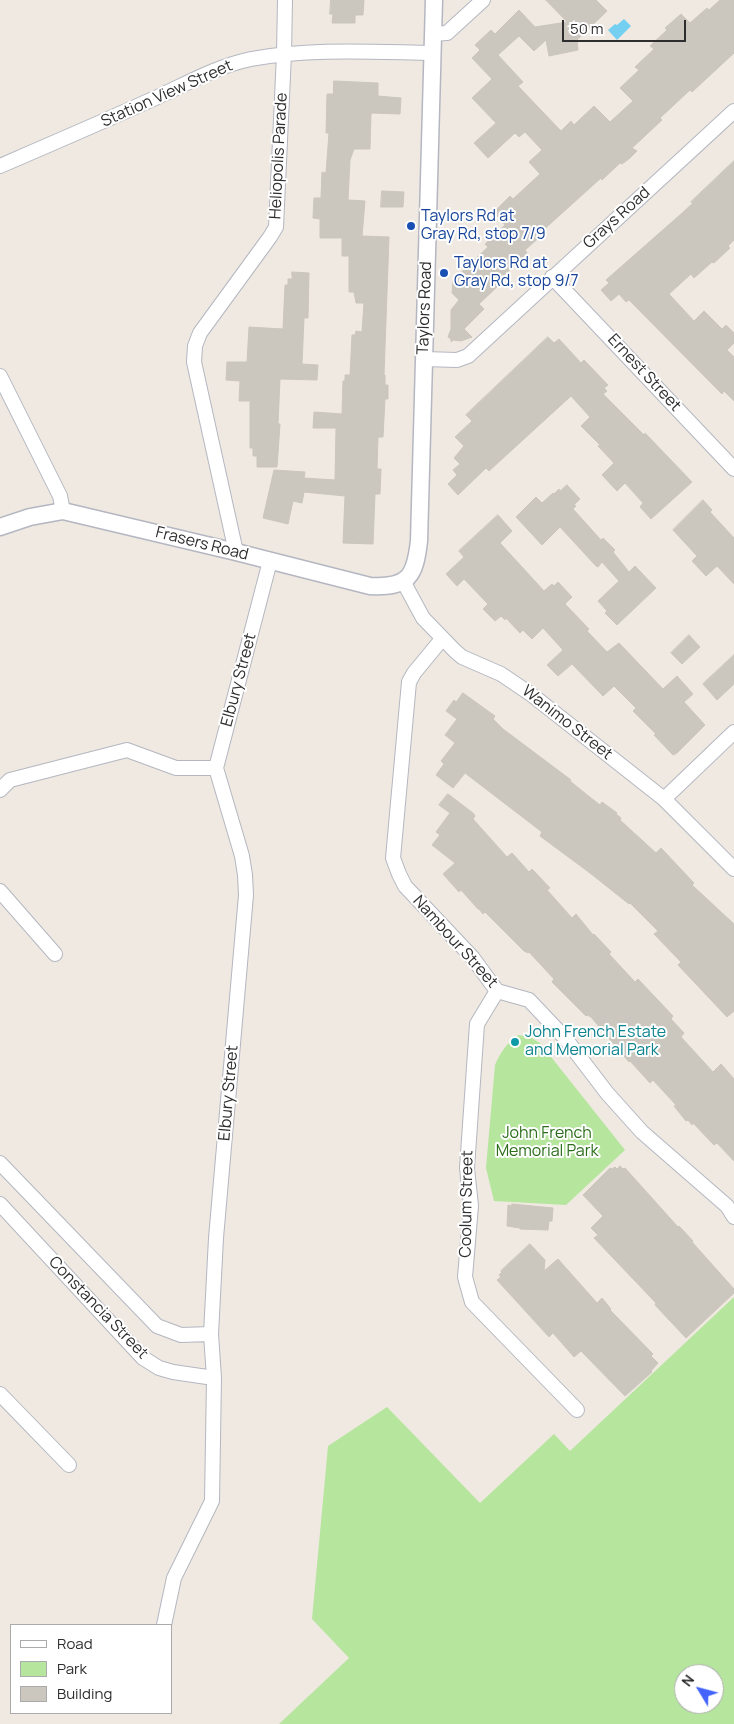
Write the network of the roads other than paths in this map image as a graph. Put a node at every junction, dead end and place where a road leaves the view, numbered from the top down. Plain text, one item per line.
1 (285, 0) edge
2 (434, 0) edge
3 (483, 0) edge
4 (433, 34) junction
5 (432, 53) junction
6 (284, 54) junction
7 (734, 111) edge
8 (0, 166) edge
9 (552, 277) junction
10 (424, 359) junction
11 (0, 376) edge
12 (734, 469) edge
13 (63, 511) junction
14 (0, 527) edge
15 (236, 552) junction
16 (270, 561) junction
17 (403, 581) junction
18 (442, 639) junction
19 (734, 732) edge
20 (216, 768) junction
21 (0, 790) edge
22 (664, 799) junction
23 (734, 869) edge
24 (0, 891) edge
25 (55, 954) dead end
26 (497, 991) junction
27 (0, 1163) edge
28 (0, 1204) edge
29 (734, 1217) edge
30 (211, 1334) junction
31 (214, 1378) junction
32 (0, 1394) edge
33 (576, 1410) dead end
34 (69, 1466) dead end
35 (164, 1624) edge

1 - 6 street, Heliopolis Parade
2 - 4 street, Taylors Road
3 - 4 street
4 - 5 street, Taylors Road
5 - 6 street, Station View Street
5 - 10 street, Taylors Road
6 - 8 street, Station View Street
6 - 15 street, Heliopolis Parade
7 - 9 street, Grays Road
9 - 10 street, Grays Road
9 - 12 street, Ernest Street
10 - 17 street, Taylors Road
11 - 13 street
13 - 14 street, Frasers Road
13 - 15 street, Frasers Road
15 - 16 street, Frasers Road
16 - 17 street, Frasers Road
16 - 20 street, Elbury Street
17 - 18 street, Wanimo Street
18 - 22 street, Wanimo Street
18 - 26 street, Nambour Street
19 - 22 street
20 - 21 street
20 - 30 street, Elbury Street
22 - 23 street, Wanimo Street
24 - 25 street
26 - 29 street, Nambour Street
26 - 33 street, Coolum Street
27 - 30 street, Constancia Street
28 - 31 street, Constancia Street
30 - 31 street, Elbury Street
31 - 35 street, Elbury Street
32 - 34 street

